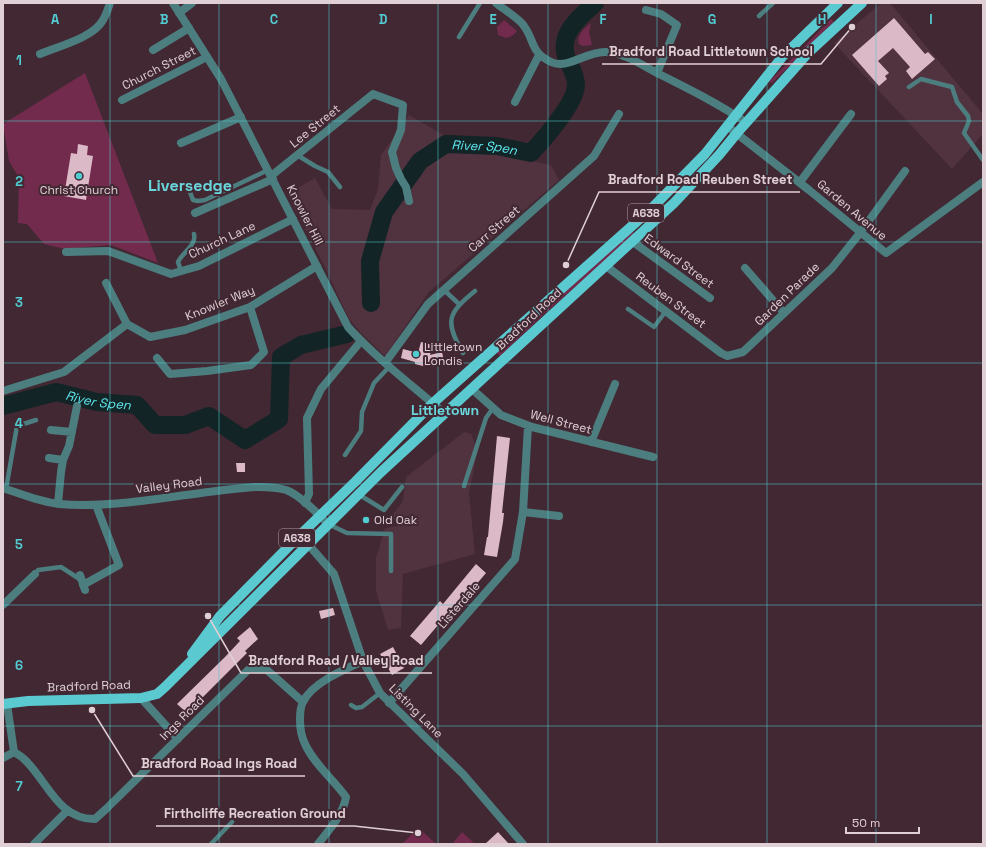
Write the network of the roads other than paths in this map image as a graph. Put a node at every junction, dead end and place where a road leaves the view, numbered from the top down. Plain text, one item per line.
1 (110, 3) edge
2 (173, 3) edge
3 (192, 3) edge
4 (480, 3) edge
5 (496, 3) edge
6 (773, 3) edge
7 (838, 3) edge
8 (862, 3) edge
9 (646, 10) dead end
10 (179, 13) junction
11 (759, 16) dead end
12 (189, 28) junction
13 (459, 37) dead end
14 (153, 50) dead end
15 (40, 54) dead end
16 (539, 55) junction
17 (207, 57) junction
18 (657, 73) junction
19 (909, 87) dead end
20 (122, 100) dead end
21 (515, 102) dead end
22 (619, 114) dead end
23 (850, 114) dead end
24 (736, 116) junction
25 (241, 118) junction
26 (747, 123) junction
27 (727, 126) junction
28 (737, 133) junction
29 (182, 143) dead end
30 (297, 155) junction
31 (983, 160) edge
32 (905, 171) dead end
33 (270, 175) junction
34 (800, 182) junction
35 (983, 182) edge
36 (187, 184) dead end
37 (340, 186) dead end
38 (409, 201) dead end
39 (195, 213) dead end
40 (293, 219) junction
41 (860, 232) junction
42 (194, 234) dead end
43 (633, 242) junction
44 (66, 252) dead end
45 (317, 266) junction
46 (606, 266) junction
47 (745, 268) dead end
48 (181, 271) junction
49 (106, 283) dead end
50 (444, 290) junction
51 (475, 291) dead end
52 (710, 298) dead end
53 (459, 304) junction
54 (250, 307) junction
55 (628, 309) dead end
56 (666, 311) junction
57 (784, 313) junction
58 (127, 324) junction
59 (361, 341) junction
60 (463, 353) dead end
61 (721, 353) joint
62 (157, 358) dead end
63 (387, 365) junction
64 (615, 384) dead end
65 (472, 389) junction
66 (3, 390) edge
67 (433, 403) junction
68 (77, 406) dead end
69 (493, 408) junction
70 (445, 414) junction
71 (36, 420) dead end
72 (528, 426) junction
73 (51, 430) dead end
74 (72, 432) junction
75 (591, 442) junction
76 (345, 455) dead end
77 (653, 457) dead end
78 (50, 458) dead end
79 (63, 460) junction
80 (464, 486) dead end
81 (402, 487) dead end
82 (4, 489) edge
83 (358, 494) junction
84 (306, 503) junction
85 (58, 504) junction
86 (96, 505) junction
87 (523, 512) junction
88 (319, 516) junction
89 (559, 516) dead end
90 (328, 524) junction
91 (300, 534) junction
92 (309, 544) junction
93 (391, 571) dead end
94 (36, 572) joint
95 (82, 583) joint
96 (3, 605) edge
97 (363, 661) junction
98 (171, 681) junction
99 (380, 693) junction
100 (141, 698) junction
101 (303, 702) junction
102 (389, 703) junction
103 (5, 704) edge
104 (350, 705) dead end
105 (178, 739) junction
106 (14, 752) junction
107 (3, 758) edge
108 (67, 811) junction
109 (232, 822) dead end
110 (34, 844) edge
111 (211, 844) edge
112 (318, 844) edge
113 (524, 844) edge

1 - 15 street
2 - 10 street, Knowler Hill
3 - 10 street
4 - 13 lane
5 - 16 street
6 - 11 lane
7 - 24 main road, Bradford Road / A638
8 - 26 main road, Bradford Road / A638
9 - 18 street
10 - 12 street, Knowler Hill
12 - 14 street
12 - 17 street, Knowler Hill
16 - 18 street
16 - 21 street
17 - 20 street, Church Street
17 - 25 street, Knowler Hill
18 - 24 street
19 - 31 lane
22 - 50 street, Carr Street
23 - 34 street
24 - 26 street
24 - 27 main road, Bradford Road / A638
25 - 29 street
25 - 33 street, Knowler Hill
26 - 28 main road, Bradford Road / A638
27 - 28 street, Garden Avenue
27 - 67 main road, Bradford Road / A638
28 - 34 street, Garden Avenue
28 - 43 main road, Bradford Road / A638
30 - 33 street, Lee Street
30 - 37 lane
30 - 38 street, Lee Street
32 - 41 street, Garden Parade
33 - 36 lane
33 - 39 street, Lee Street
33 - 40 street, Knowler Hill
34 - 41 street, Garden Avenue
35 - 41 street, Garden Avenue
40 - 45 street, Knowler Hill
40 - 48 street, Church Lane
41 - 57 street, Garden Parade
42 - 48 lane
43 - 46 main road, Bradford Road / A638
43 - 52 street, Edward Street
44 - 48 street, Church Lane
45 - 54 street, Knowler Way
45 - 59 street, Knowler Hill
46 - 56 street, Reuben Street
46 - 65 main road, Bradford Road / A638
47 - 57 street
49 - 58 street
50 - 53 lane
50 - 63 street, Carr Street
51 - 53 lane
53 - 60 lane
54 - 58 street, Knowler Way
54 - 62 street
55 - 56 lane
56 - 61 street, Reuben Street
57 - 61 street, Garden Parade
58 - 66 street
59 - 63 street, Knowler Hill
59 - 84 street
63 - 67 street, Knowler Hill
63 - 76 lane
64 - 75 street
65 - 69 street, Well Street
65 - 70 main road, Bradford Road / A638
67 - 70 street, Knowler Hill
67 - 88 main road, Bradford Road / A638
68 - 74 street
69 - 72 street, Well Street
69 - 80 lane
70 - 83 main road, Bradford Road / A638
71 - 82 lane
72 - 75 street, Well Street
72 - 87 street, Listerdale
73 - 74 street
74 - 79 street
75 - 77 street, Well Street
78 - 79 street
79 - 85 street
81 - 83 lane
82 - 85 street, Valley Road
83 - 90 main road, Bradford Road / A638
84 - 86 street, Valley Road
84 - 88 street, Valley Road
85 - 86 street, Valley Road
86 - 95 street
87 - 89 street
87 - 102 street, Listerdale
88 - 90 street, Valley Road
88 - 91 main road, Bradford Road / A638
90 - 92 main road, Bradford Road / A638
90 - 93 lane
91 - 92 street, Listing Lane
91 - 98 main road, Bradford Road / A638
92 - 97 street, Listing Lane
92 - 98 main road, Bradford Road / A638
94 - 95 lane
94 - 96 street
97 - 99 street, Listing Lane
97 - 101 street
98 - 100 main road, Bradford Road / A638
99 - 102 street, Listing Lane
99 - 104 lane
100 - 103 main road, Bradford Road / A638
100 - 105 street
101 - 105 street, Ings Road
101 - 112 street
102 - 113 street, Listing Lane
103 - 106 street
105 - 108 street, Ings Road
106 - 107 street
106 - 108 street, Ings Road
108 - 110 street
109 - 111 lane

